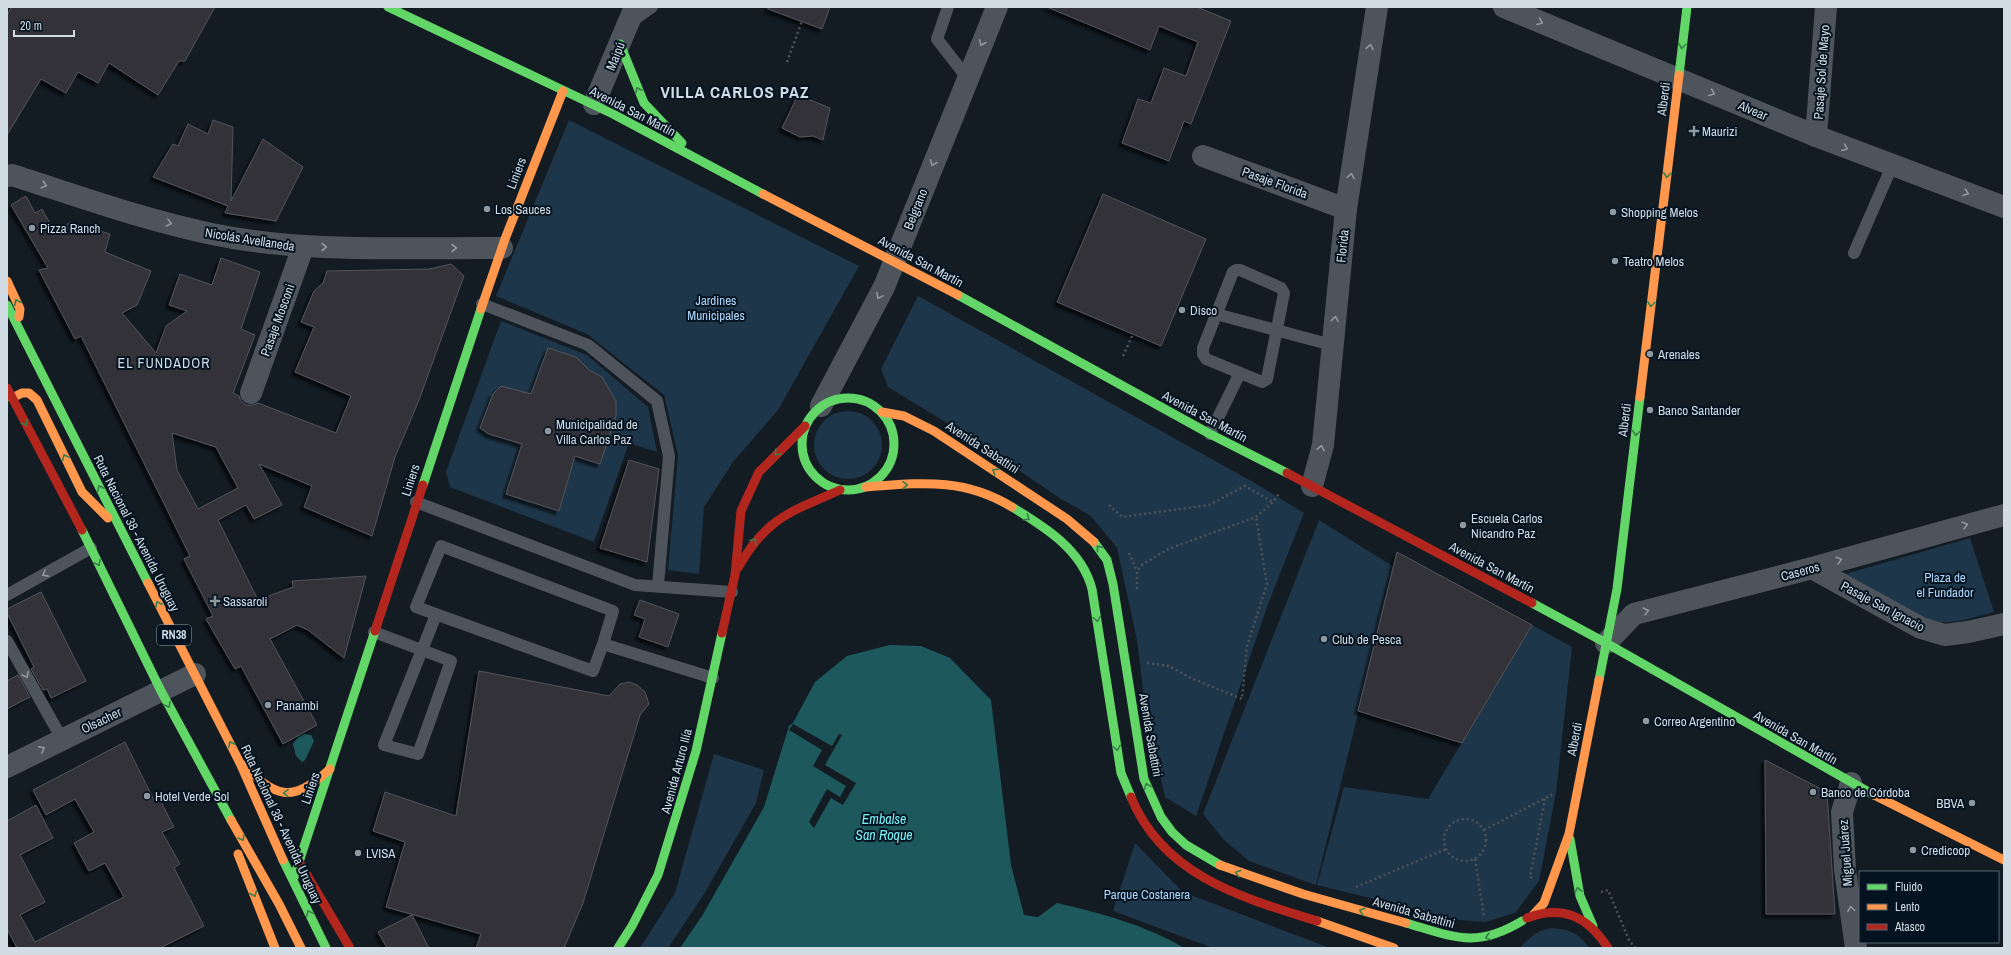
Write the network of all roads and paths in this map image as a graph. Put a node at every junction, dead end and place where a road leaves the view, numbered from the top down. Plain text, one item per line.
1 (388, 7) edge
2 (652, 7) edge
3 (948, 7) edge
4 (998, 7) edge
5 (1376, 7) edge
6 (1504, 7) edge
7 (1687, 7) edge
8 (1826, 7) edge
9 (631, 15) edge
10 (802, 21) dead end
11 (620, 44) junction
12 (787, 62) dead end
13 (968, 78) junction
14 (1678, 79) junction
15 (563, 91) junction
16 (594, 104) junction
17 (1816, 136) junction
18 (1203, 156) dead end
19 (700, 161) junction
20 (1892, 166) junction
21 (7, 176) edge
22 (2004, 207) edge
23 (1346, 209) junction
24 (303, 247) junction
25 (502, 248) junction
26 (1854, 253) dead end
27 (894, 261) junction
28 (7, 281) edge
29 (7, 304) edge
30 (482, 304) junction
31 (1216, 314) junction
32 (18, 324) junction
33 (1276, 330) junction
34 (1133, 334) dead end
35 (1332, 345) junction
36 (1123, 356) dead end
37 (1240, 373) junction
38 (251, 393) dead end
39 (9, 396) edge
40 (821, 406) junction
41 (882, 412) junction
42 (805, 426) junction
43 (1210, 434) junction
44 (1292, 476) junction
45 (1312, 486) junction
46 (866, 487) junction
47 (840, 490) junction
48 (416, 502) junction
49 (1273, 502) junction
50 (1109, 505) dead end
51 (2004, 515) edge
52 (1256, 518) junction
53 (122, 532) junction
54 (91, 548) junction
55 (1812, 568) junction
56 (735, 575) junction
57 (658, 586) junction
58 (1136, 591) dead end
59 (732, 592) junction
60 (7, 595) edge
61 (436, 615) junction
62 (2004, 624) edge
63 (374, 632) junction
64 (7, 641) edge
65 (1606, 643) junction
66 (603, 644) junction
67 (422, 650) junction
68 (1126, 665) junction
69 (195, 674) junction
70 (713, 678) junction
71 (161, 691) junction
72 (62, 739) junction
73 (240, 763) junction
74 (7, 767) edge
75 (330, 768) junction
76 (208, 780) junction
77 (1851, 783) junction
78 (1556, 793) dead end
79 (279, 828) dead end
80 (1484, 830) junction
81 (1569, 834) junction
82 (287, 842) dead end
83 (1446, 849) junction
84 (1475, 859) junction
85 (2004, 860) edge
86 (299, 861) junction
87 (292, 880) junction
88 (1352, 888) dead end
89 (1533, 915) junction
90 (1522, 921) junction
91 (1593, 926) junction
92 (1479, 940) junction
93 (1504, 940) dead end
94 (272, 946) edge
95 (301, 948) edge
96 (326, 948) edge
97 (350, 948) edge
98 (618, 948) edge
99 (1394, 948) edge
100 (1608, 948) edge
101 (1856, 948) edge

1 - 15 main road, Avenida San Martín
2 - 9 lane
3 - 13 lane
4 -> 13 street, Belgrano
23 -> 5 street, Florida
6 -> 14 street, Alvear
7 -> 14 main road, Alberdi
8 - 17 street, Pasaje Sol de Mayo
9 - 11 street, Maipú
10 - 12 path
11 - 16 street, Maipú
19 -> 11 main road
13 -> 27 street, Belgrano
14 -> 17 street, Alvear
14 -> 65 main road, Alberdi
15 - 16 main road, Avenida San Martín
15 - 25 main road, Liniers
16 - 19 main road, Avenida San Martín
17 -> 20 street, Alvear
18 - 23 street, Pasaje Florida
19 - 27 main road, Avenida San Martín
20 -> 22 street, Alvear
20 - 26 lane
21 -> 24 street, Nicolás Avellaneda
35 -> 23 street, Florida
24 -> 25 street, Nicolás Avellaneda
24 - 38 street, Pasaje Mosconi
25 - 30 main road, Liniers
27 -> 40 street, Belgrano
27 - 43 main road, Avenida San Martín
32 -> 28 main road
29 - 32 main road, Ruta Nacional 38 - Avenida Uruguay / RN38
30 - 48 main road, Liniers
30 - 57 lane
31 - 33 lane
31 - 33 lane
31 - 37 lane
53 -> 32 main road, Ruta Nacional 38 - Avenida Uruguay / RN38
33 - 35 lane
33 - 37 lane
34 - 36 path
45 -> 35 street, Florida
37 - 43 lane
53 -> 39 main road
39 -> 54 main road, RN38
40 - 41 main road
40 - 42 main road
41 - 46 main road
68 -> 41 main road, Avenida Sabattini
42 - 47 main road
42 -> 56 main road
43 - 44 main road, Avenida San Martín
44 - 45 main road, Avenida San Martín
44 - 49 path
45 - 65 main road, Avenida San Martín
46 - 47 main road
46 -> 99 main road
56 -> 47 main road
48 - 57 lane
48 - 63 main road, Liniers
49 - 50 path
49 - 52 path
55 -> 51 street, Caseros
52 - 58 path
52 - 68 path
69 -> 53 main road, Ruta Nacional 38 - Avenida Uruguay / RN38
54 -> 60 lane
54 -> 71 main road, RN38
55 - 62 street, Pasaje San Ignacio
65 -> 55 street, Caseros
56 - 59 main road
57 - 59 lane
59 - 70 main road, Avenida Arturo Ilía
61 - 66 lane
61 - 66 lane
61 - 67 lane
63 - 67 lane
63 - 75 main road, Liniers
64 -> 72 lane
65 - 77 main road, Avenida San Martín
65 - 81 main road, Alberdi
66 - 70 lane
67 - 67 lane
92 -> 68 main road, Avenida Sabattini
69 - 71 street, Olsacher
73 -> 69 main road, Ruta Nacional 38 - Avenida Uruguay / RN38
70 - 98 main road, Avenida Arturo Ilía
71 - 72 street, Olsacher
71 -> 76 main road, RN38
74 -> 72 street, Olsacher
75 -> 73 main road
73 - 79 main road
73 - 87 main road, Ruta Nacional 38 - Avenida Uruguay / RN38
75 - 86 main road, Liniers
76 -> 94 main road
76 -> 95 main road, RN38
77 - 85 main road, Avenida San Martín
101 -> 77 street, Miguel Juárez
78 - 80 path
80 - 83 path
80 - 84 path
81 - 89 main road, Alberdi
91 -> 81 main road, Alberdi
82 - 86 main road
83 - 84 path
83 - 88 path
84 - 92 path
86 - 87 main road, Liniers
86 - 97 main road
96 -> 87 main road, Ruta Nacional 38 - Avenida Uruguay / RN38
89 - 90 main road
89 - 91 main road
90 -> 92 main road, Avenida Sabattini
90 - 93 main road
91 - 100 main road

